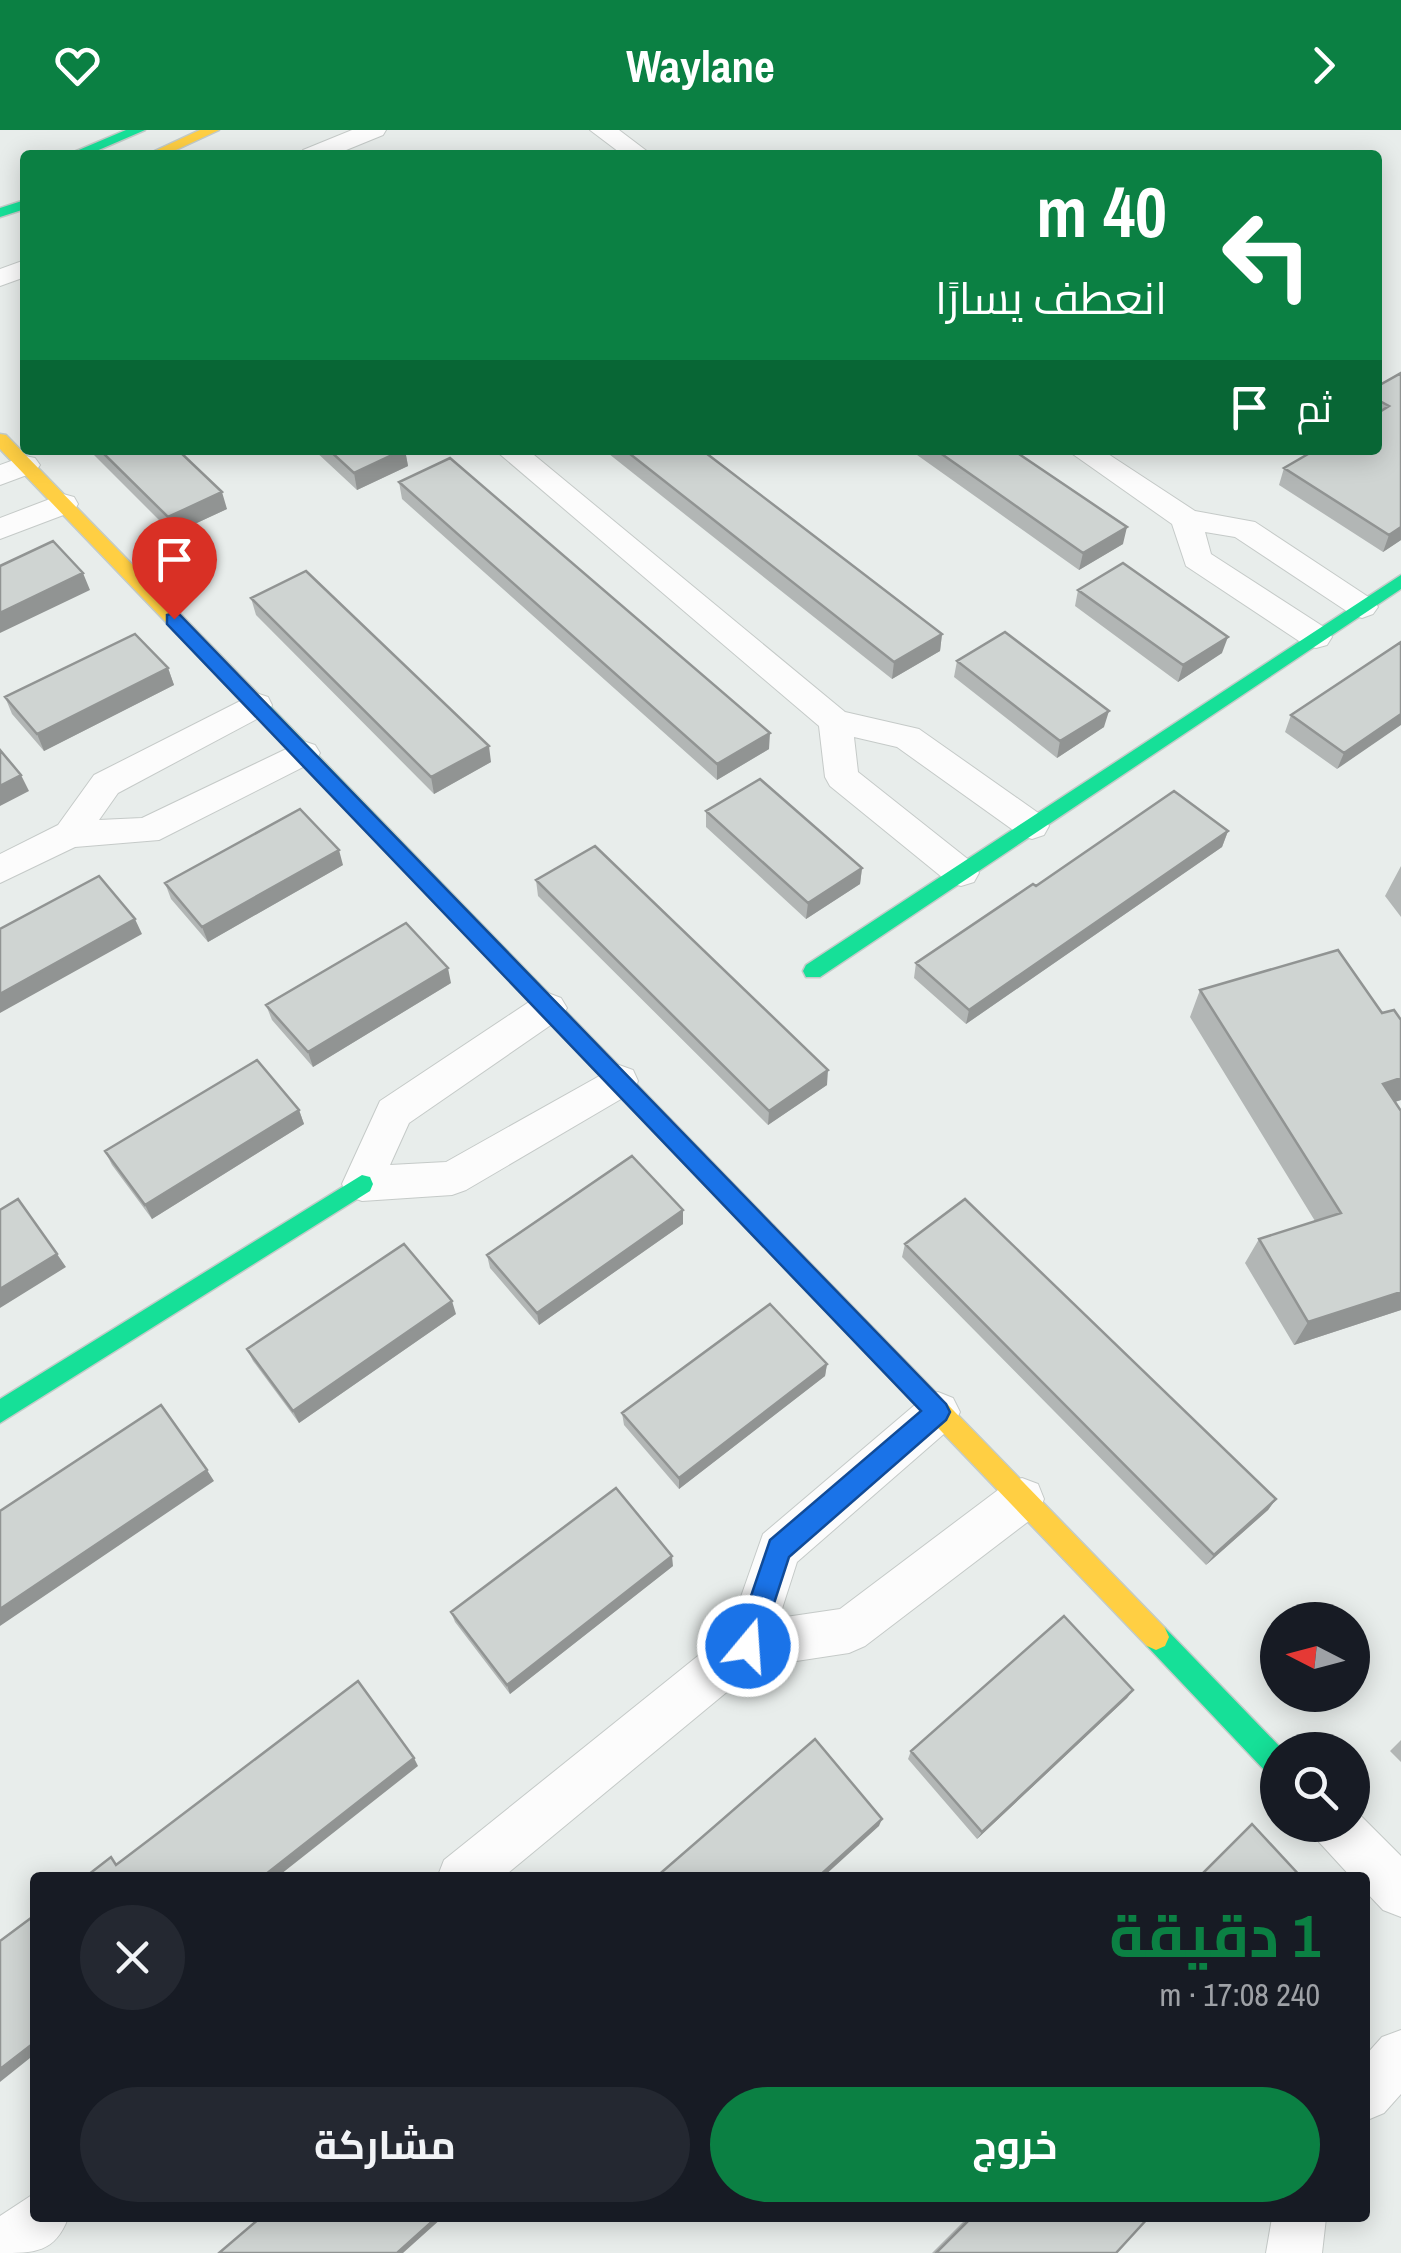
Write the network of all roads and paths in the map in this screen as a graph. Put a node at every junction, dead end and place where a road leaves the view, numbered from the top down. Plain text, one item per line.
1 (138, 130) edge
2 (212, 130) edge
3 (374, 130) edge
4 (602, 130) edge
5 (87, 150) edge
6 (165, 150) edge
7 (324, 150) edge
8 (632, 150) edge
9 (0, 440) edge
10 (516, 455) edge
11 (1090, 455) edge
12 (12, 470) edge
13 (63, 504) junction
14 (1186, 519) junction
15 (0, 530) edge
16 (1401, 581) edge
17 (1362, 606) junction
18 (1316, 637) junction
19 (256, 705) junction
20 (835, 721) junction
21 (302, 753) junction
22 (1032, 826) junction
23 (70, 834) junction
24 (0, 870) edge
25 (961, 873) junction
26 (813, 970) dead end
27 (548, 1008) junction
28 (618, 1081) junction
29 (362, 1184) junction
30 (0, 1412) edge
31 (938, 1412) junction
32 (1022, 1499) junction
33 (748, 1646) junction
34 (1260, 1745) edge
35 (1352, 1842) edge
36 (469, 1872) edge
37 (1401, 1892) edge
38 (1401, 2056) edge
39 (1370, 2089) edge
40 (36, 2222) edge
41 (1298, 2222) edge
42 (0, 2251) edge
43 (1294, 2253) edge

1 - 5 street
2 - 6 street
3 - 7 street
4 - 8 street
9 - 12 street
10 - 20 street
11 - 14 street
12 - 13 street
13 - 15 street
13 - 19 street
14 - 17 street
14 - 18 street
16 - 17 street
17 - 18 street
18 - 22 street
19 - 21 street
19 - 23 street
20 - 22 street
20 - 25 street
21 - 23 street
21 - 27 street
22 - 25 street
23 - 24 street
25 - 26 street
27 - 28 street
27 - 29 street
28 - 29 street
28 - 31 street
29 - 30 street
31 - 32 street
31 - 33 street
32 - 33 street
32 - 34 street
33 - 36 street
35 - 37 street
38 - 39 street
40 - 42 street
41 - 43 street

